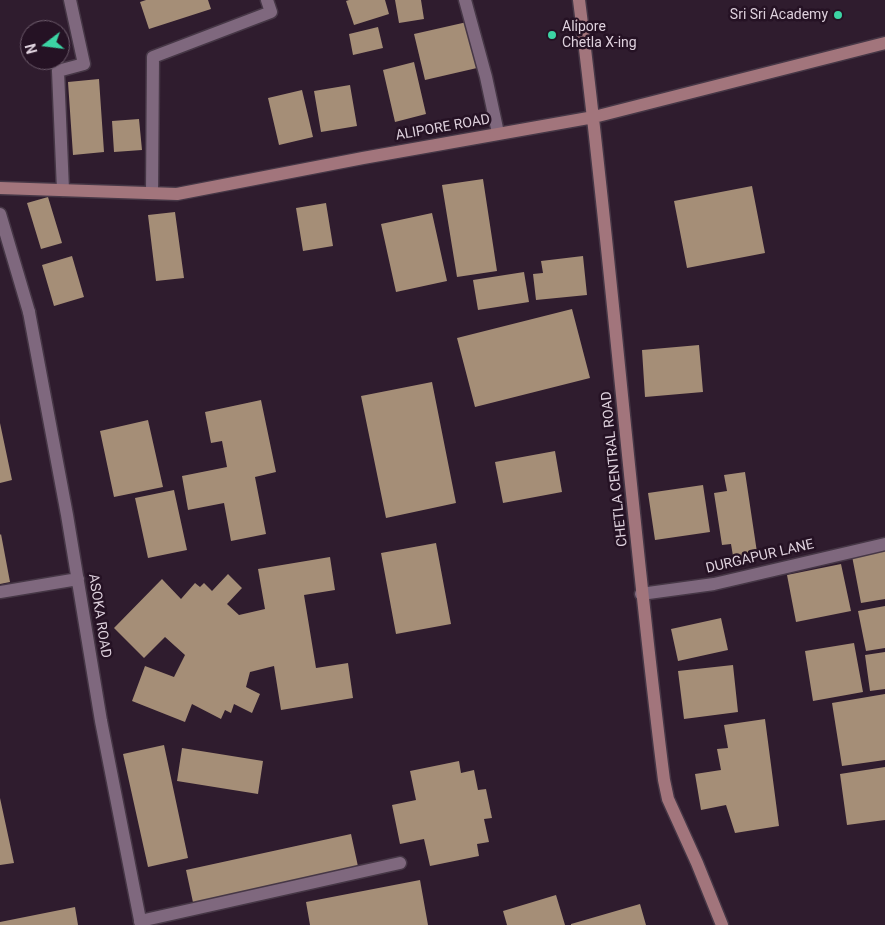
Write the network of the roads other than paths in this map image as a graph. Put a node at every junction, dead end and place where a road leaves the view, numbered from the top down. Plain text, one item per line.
1 (70, 0) edge
2 (268, 0) edge
3 (465, 0) edge
4 (579, 0) edge
5 (885, 42) edge
6 (594, 117) junction
7 (498, 133) junction
8 (0, 188) edge
9 (63, 190) junction
10 (152, 193) junction
11 (0, 214) edge
12 (885, 544) edge
13 (78, 579) junction
14 (0, 592) edge
15 (641, 594) junction
16 (400, 864) dead end
17 (141, 923) edge
18 (722, 925) edge

1 - 9 street
2 - 10 street
3 - 7 street
4 - 6 main road, CHETLA CENTRAL ROAD
5 - 6 main road, ALIPORE ROAD
6 - 7 main road, ALIPORE ROAD
6 - 15 main road, CHETLA CENTRAL ROAD
7 - 10 main road, ALIPORE ROAD
8 - 9 main road, ALIPORE ROAD
9 - 10 main road, ALIPORE ROAD
11 - 13 street, ASOKA ROAD
12 - 15 street, DURGAPUR LANE
13 - 14 street
13 - 17 street, ASOKA ROAD
15 - 18 main road, CHETLA CENTRAL ROAD
16 - 17 street

